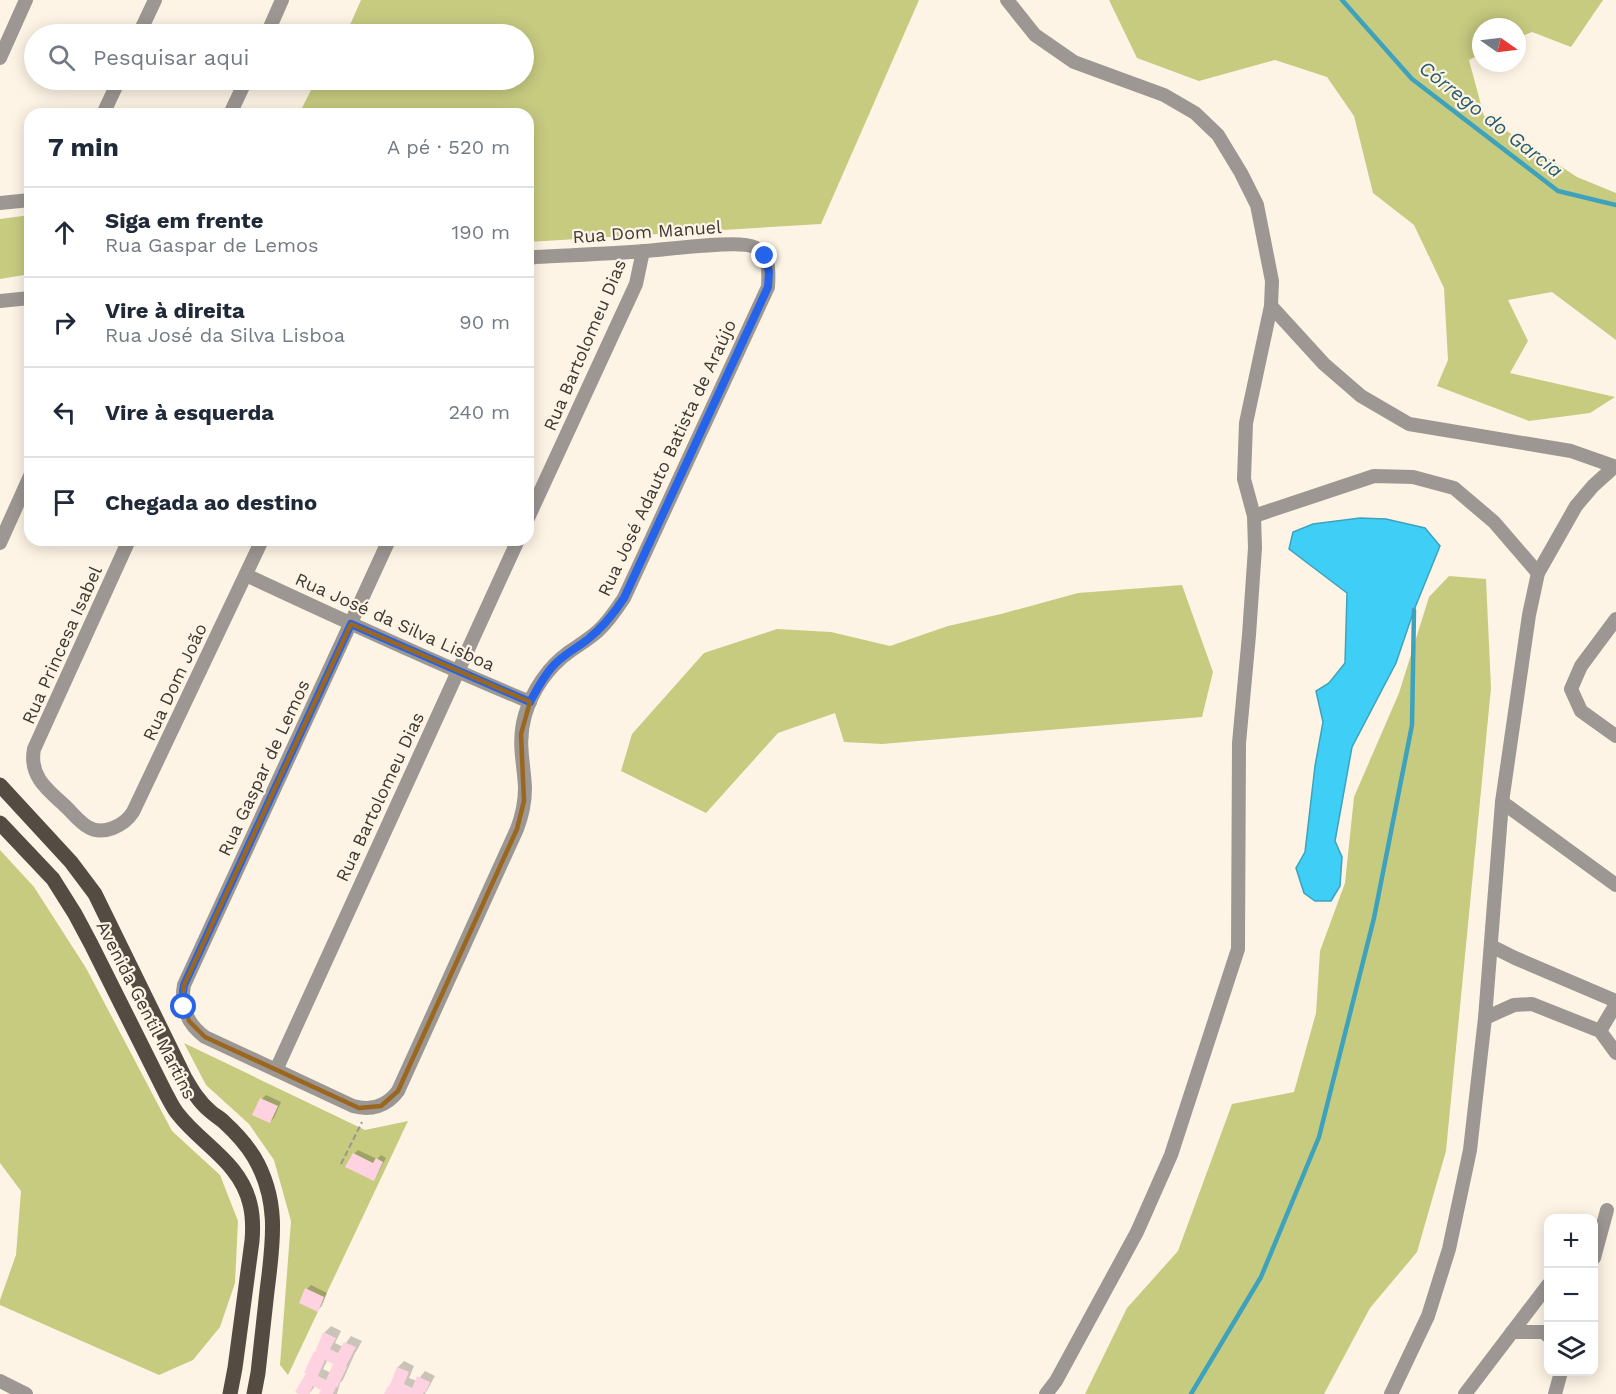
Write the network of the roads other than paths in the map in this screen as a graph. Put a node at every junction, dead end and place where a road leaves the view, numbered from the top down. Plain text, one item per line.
1 (26, 0) edge
2 (155, 0) edge
3 (282, 0) edge
4 (1007, 0) edge
5 (144, 24) edge
6 (271, 24) edge
7 (0, 58) edge
8 (114, 90) edge
9 (241, 90) edge
10 (106, 108) edge
11 (233, 108) edge
12 (24, 201) edge
13 (0, 203) edge
14 (643, 251) junction
15 (765, 256) joint
16 (534, 257) edge
17 (24, 299) edge
18 (0, 301) edge
19 (1271, 306) junction
20 (1615, 467) edge
21 (24, 489) edge
22 (534, 505) edge
23 (1254, 516) junction
24 (0, 543) edge
25 (126, 546) edge
26 (259, 546) edge
27 (386, 546) edge
28 (515, 546) edge
29 (1538, 573) junction
30 (246, 574) junction
31 (1616, 619) edge
32 (351, 624) junction
33 (458, 671) junction
34 (530, 702) junction
35 (1616, 736) edge
36 (0, 785) edge
37 (1502, 802) junction
38 (0, 823) edge
39 (109, 830) joint
40 (1616, 885) edge
41 (1491, 946) junction
42 (1616, 1003) edge
43 (1485, 1018) junction
44 (1600, 1031) junction
45 (1616, 1053) edge
46 (276, 1070) junction
47 (1612, 1205) edge
48 (1598, 1221) edge
49 (1598, 1244) edge
50 (1544, 1290) edge
51 (1512, 1332) junction
52 (1544, 1332) edge
53 (236, 1368) junction
54 (258, 1373) junction
55 (1560, 1376) edge
56 (0, 1381) edge
57 (26, 1394) edge
58 (230, 1394) edge
59 (254, 1394) edge
60 (1046, 1394) edge
61 (1391, 1394) edge
62 (1465, 1394) edge
63 (1555, 1394) edge

1 - 7 street
2 - 5 street
3 - 6 street
4 - 19 street
8 - 10 street
9 - 11 street
12 - 13 street
14 - 15 street, Rua Dom Manuel
14 - 16 street, Rua Dom Manuel
14 - 22 street, Rua Bartolomeu Dias
15 - 34 street, Rua José Adauto Batista de Araújo
17 - 18 street
19 - 20 street
19 - 23 street
20 - 29 street
21 - 24 street
23 - 29 street
23 - 60 street
25 - 39 street, Rua Princesa Isabel
26 - 30 street, Rua Dom João
27 - 32 street, Rua Gaspar de Lemos
28 - 33 street, Rua Bartolomeu Dias
29 - 37 street
30 - 32 street, Rua José da Silva Lisboa
30 - 39 street, Rua Dom João
31 - 35 street
32 - 33 street, Rua José da Silva Lisboa
32 - 46 street, Rua Gaspar de Lemos
33 - 34 street, Rua José da Silva Lisboa
33 - 46 street, Rua Bartolomeu Dias
34 - 46 street, Rua José Adauto Batista de Araújo
36 - 54 main road, Avenida Gentil Martins
37 - 40 street
37 - 41 street
38 - 53 main road, Avenida Gentil Martins
41 - 42 street
41 - 43 street
42 - 44 street
43 - 44 street
43 - 61 street
44 - 45 street
47 - 48 street
47 - 49 street
50 - 51 street
51 - 52 street
51 - 62 street
53 - 54 main road
53 - 58 main road, Avenida Gentil Martins
54 - 59 main road, Avenida Gentil Martins
55 - 63 street
56 - 57 street

